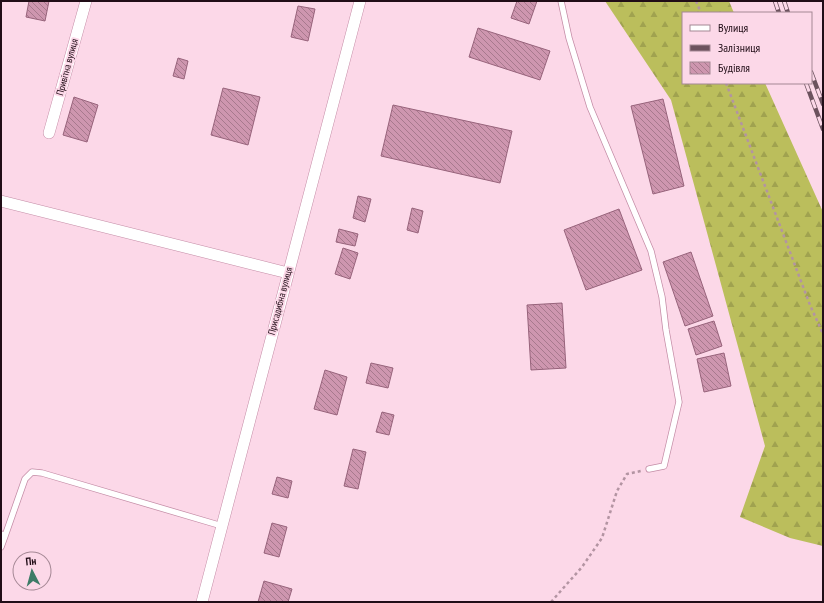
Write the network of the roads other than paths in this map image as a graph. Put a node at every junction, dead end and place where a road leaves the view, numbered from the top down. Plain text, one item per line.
1 (86, 1) edge
2 (360, 1) edge
3 (561, 1) edge
4 (49, 133) dead end
5 (1, 201) edge
6 (288, 273) junction
7 (649, 469) road end
8 (222, 526) junction
9 (3, 535) edge
10 (1, 547) edge
11 (202, 602) edge

1 - 4 street, Привітна вулиця
2 - 6 street, Присадибна вулиця
3 - 7 lane
5 - 6 street
6 - 8 street, Присадибна вулиця
8 - 9 lane
8 - 11 street, Присадибна вулиця
9 - 10 lane

